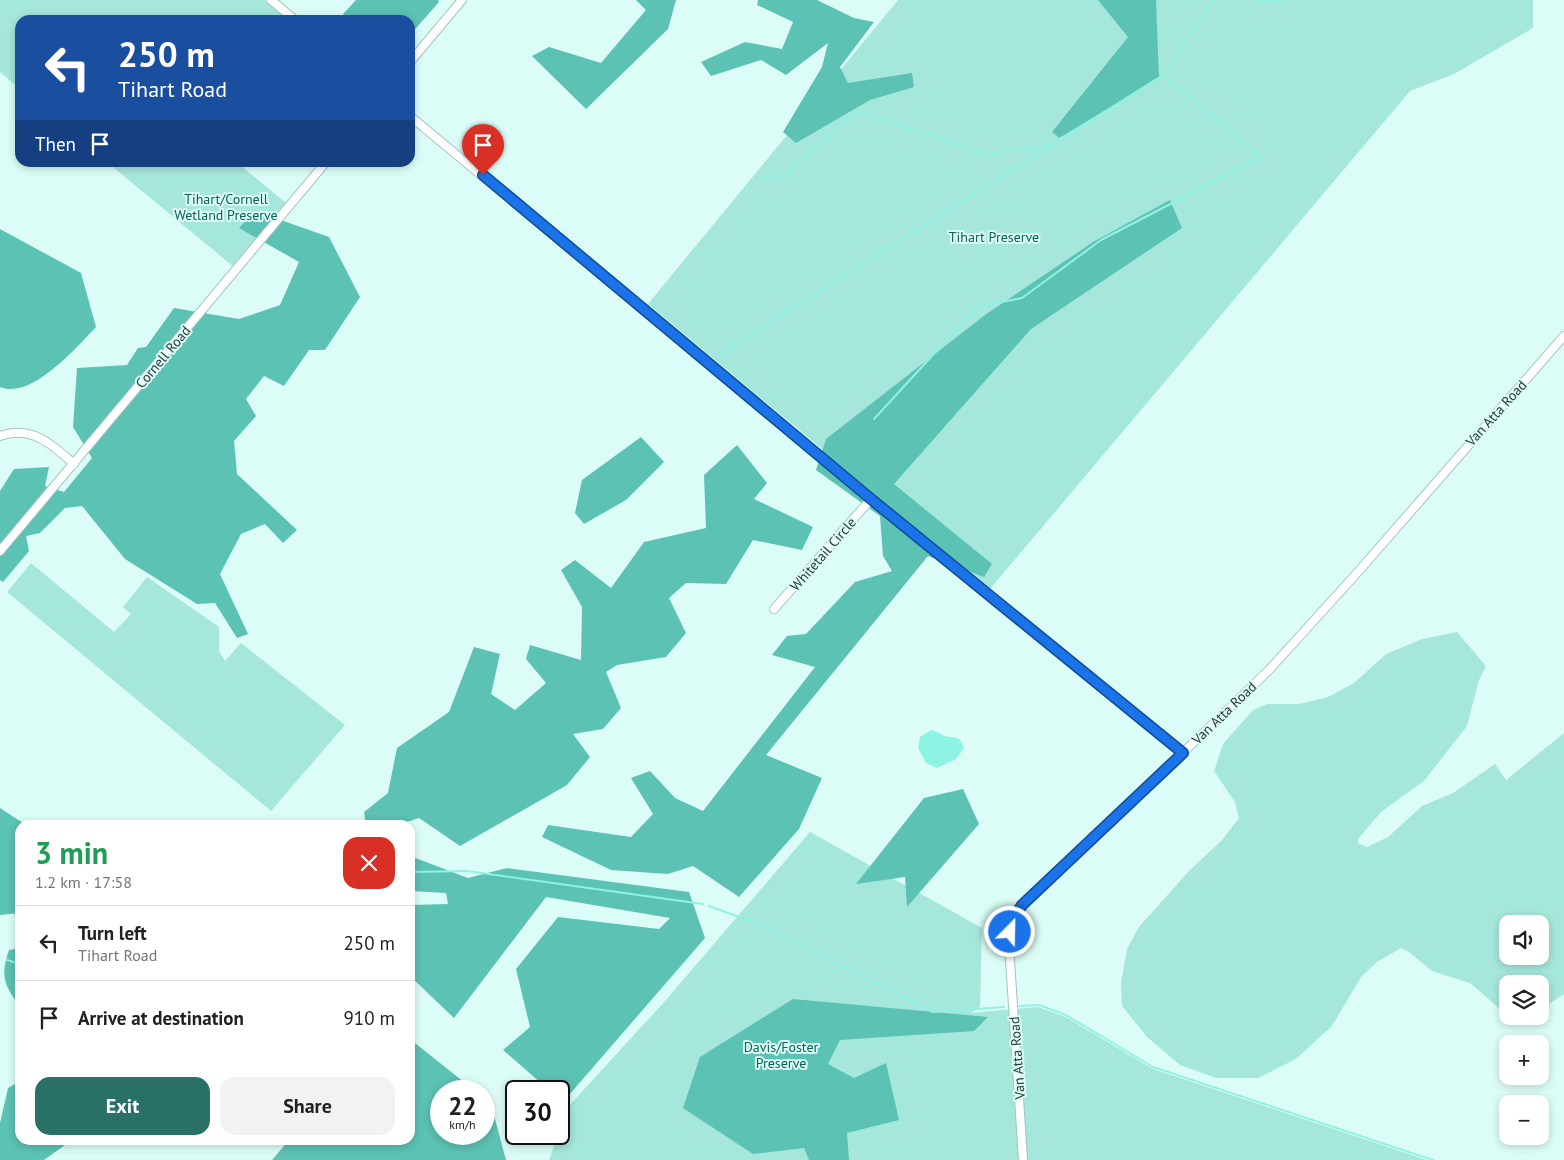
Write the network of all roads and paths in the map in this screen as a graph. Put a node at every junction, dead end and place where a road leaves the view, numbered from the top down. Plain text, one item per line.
1 (272, 0) edge
2 (462, 0) edge
3 (289, 15) edge
4 (415, 56) edge
5 (415, 120) edge
6 (322, 167) edge
7 (1564, 336) edge
8 (0, 436) edge
9 (74, 464) junction
10 (871, 499) junction
11 (0, 551) edge
12 (774, 609) dead end
13 (1183, 753) junction
14 (1024, 1160) edge

1 - 3 street
2 - 4 street
5 - 10 street
6 - 9 street, Cornell Road
7 - 13 street, Van Atta Road
8 - 9 street
9 - 11 street, Cornell Road
10 - 12 street, Whitetail Circle
10 - 13 street
13 - 14 street, Van Atta Road

